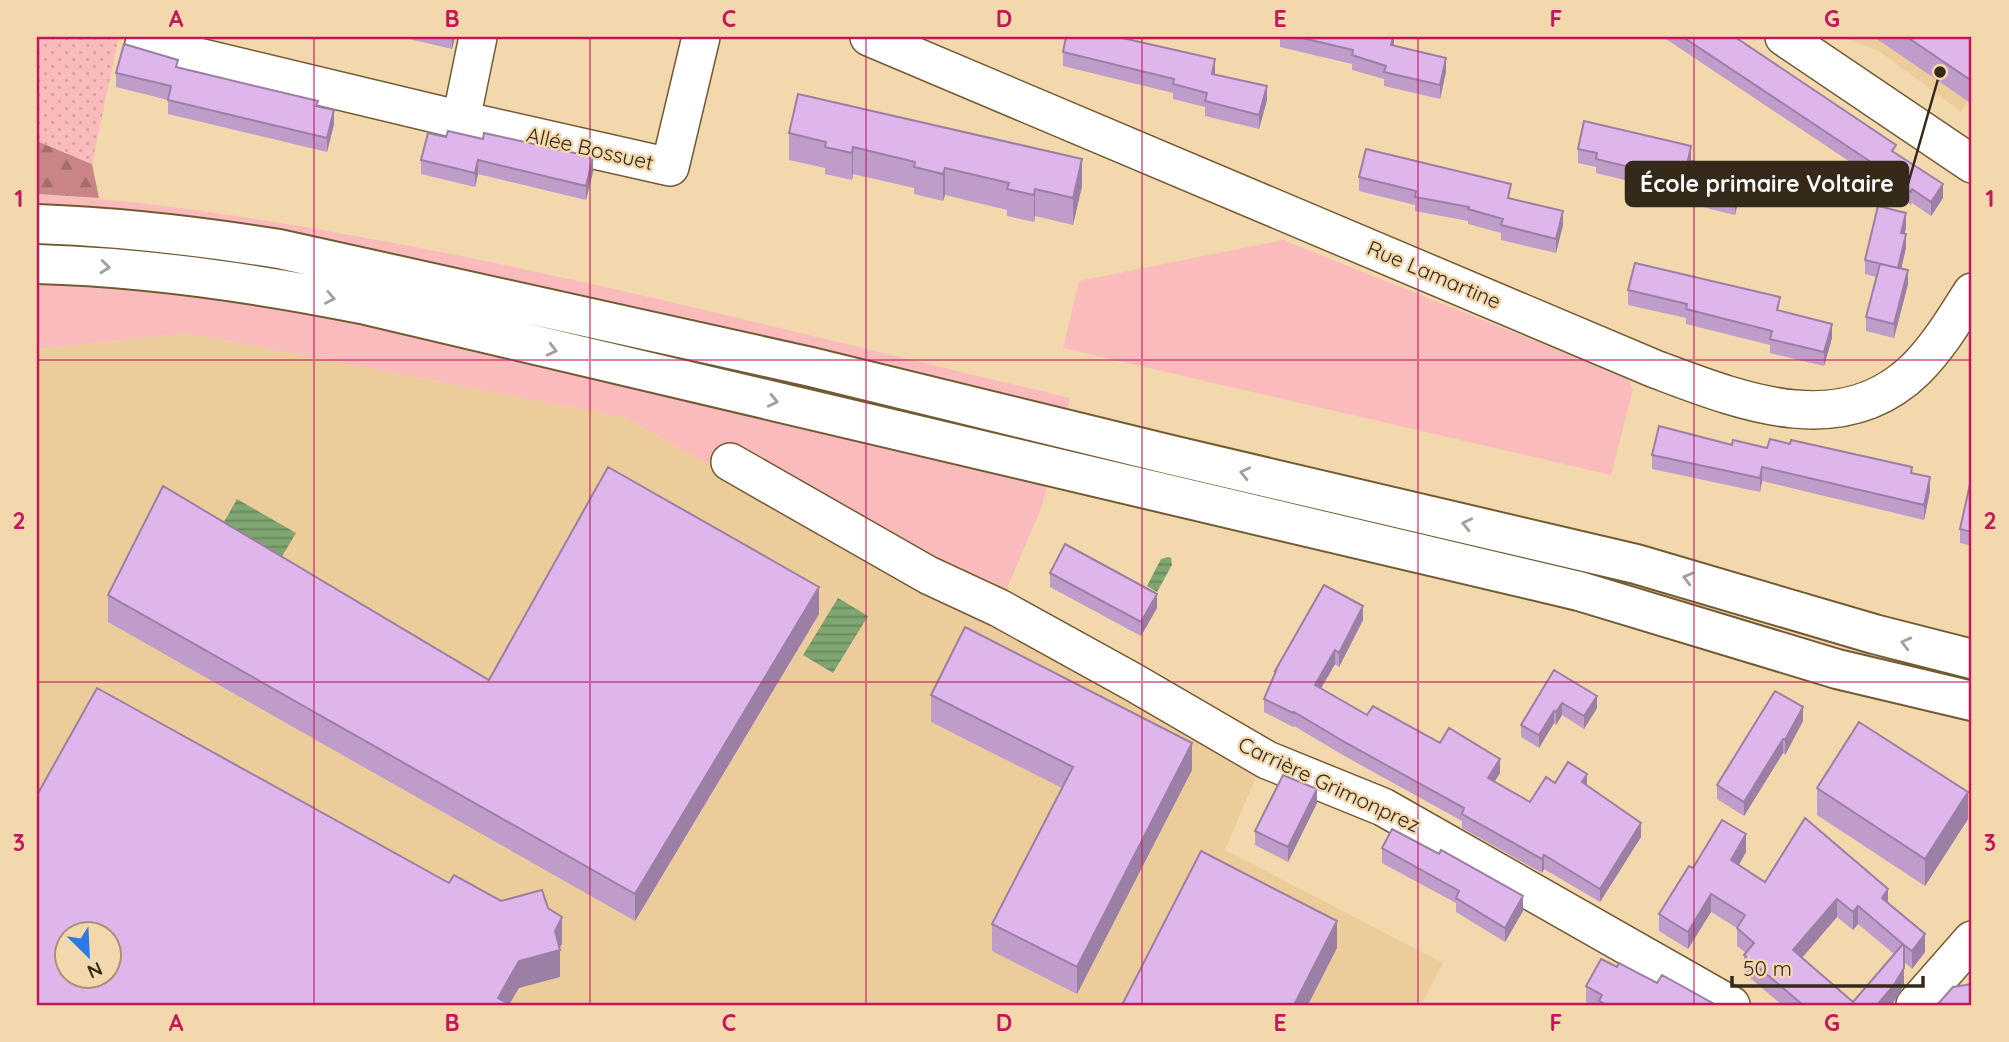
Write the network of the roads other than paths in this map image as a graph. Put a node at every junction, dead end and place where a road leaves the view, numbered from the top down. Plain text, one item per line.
1 (478, 37) edge
2 (701, 37) edge
3 (869, 37) edge
4 (1784, 37) edge
5 (144, 44) dead end
6 (249, 52) edge
7 (461, 120) junction
8 (1972, 164) edge
9 (37, 224) edge
10 (37, 264) edge
11 (1972, 292) edge
12 (730, 462) dead end
13 (1972, 659) edge
14 (1972, 701) edge
15 (1972, 940) edge
16 (1731, 1005) edge
17 (1915, 1005) edge

1 - 7 street
2 - 7 street, Allée Bossuet
3 - 11 street, Rue Lamartine
4 - 8 street
5 - 6 street, Allée Bossuet
6 - 7 street, Allée Bossuet
13 -> 9 main road
10 -> 14 main road
12 - 16 street, Carrière Grimonprez
15 - 17 street

